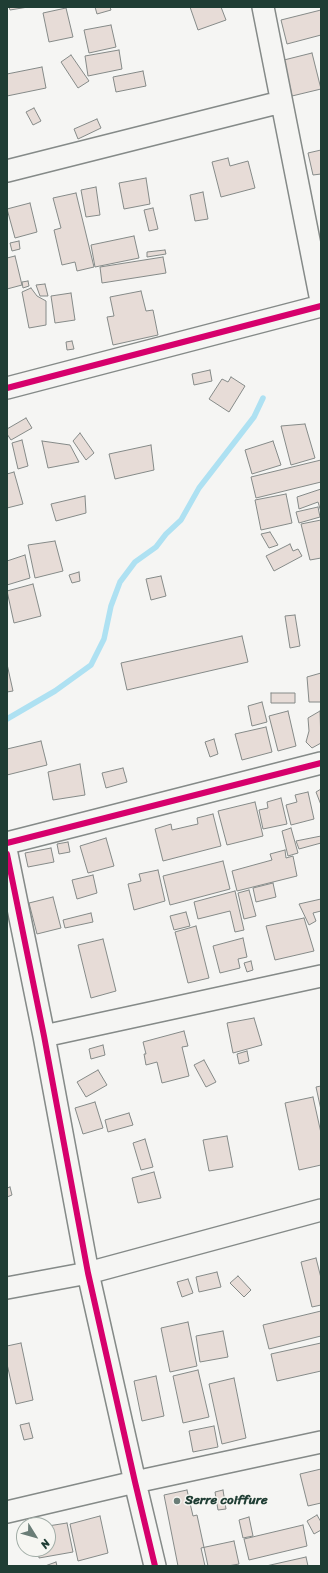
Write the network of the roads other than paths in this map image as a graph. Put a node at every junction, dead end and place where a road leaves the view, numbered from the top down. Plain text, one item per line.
1 (263, 7) edge
2 (281, 102) junction
3 (7, 171) edge
4 (321, 300) edge
5 (321, 306) edge
6 (7, 388) edge
7 (321, 763) edge
8 (7, 843) edge
9 (7, 854) edge
10 (321, 976) edge
11 (44, 1036) junction
12 (321, 1210) edge
13 (88, 1273) junction
14 (7, 1288) edge
15 (321, 1442) edge
16 (134, 1482) junction
17 (7, 1512) edge
18 (155, 1566) edge

1 - 2 street
2 - 3 street
2 - 4 street
5 - 6 street
7 - 8 street
9 - 11 street
10 - 11 street
11 - 13 street
12 - 13 street
13 - 14 street
13 - 16 street
15 - 16 street
16 - 17 street
16 - 18 street

